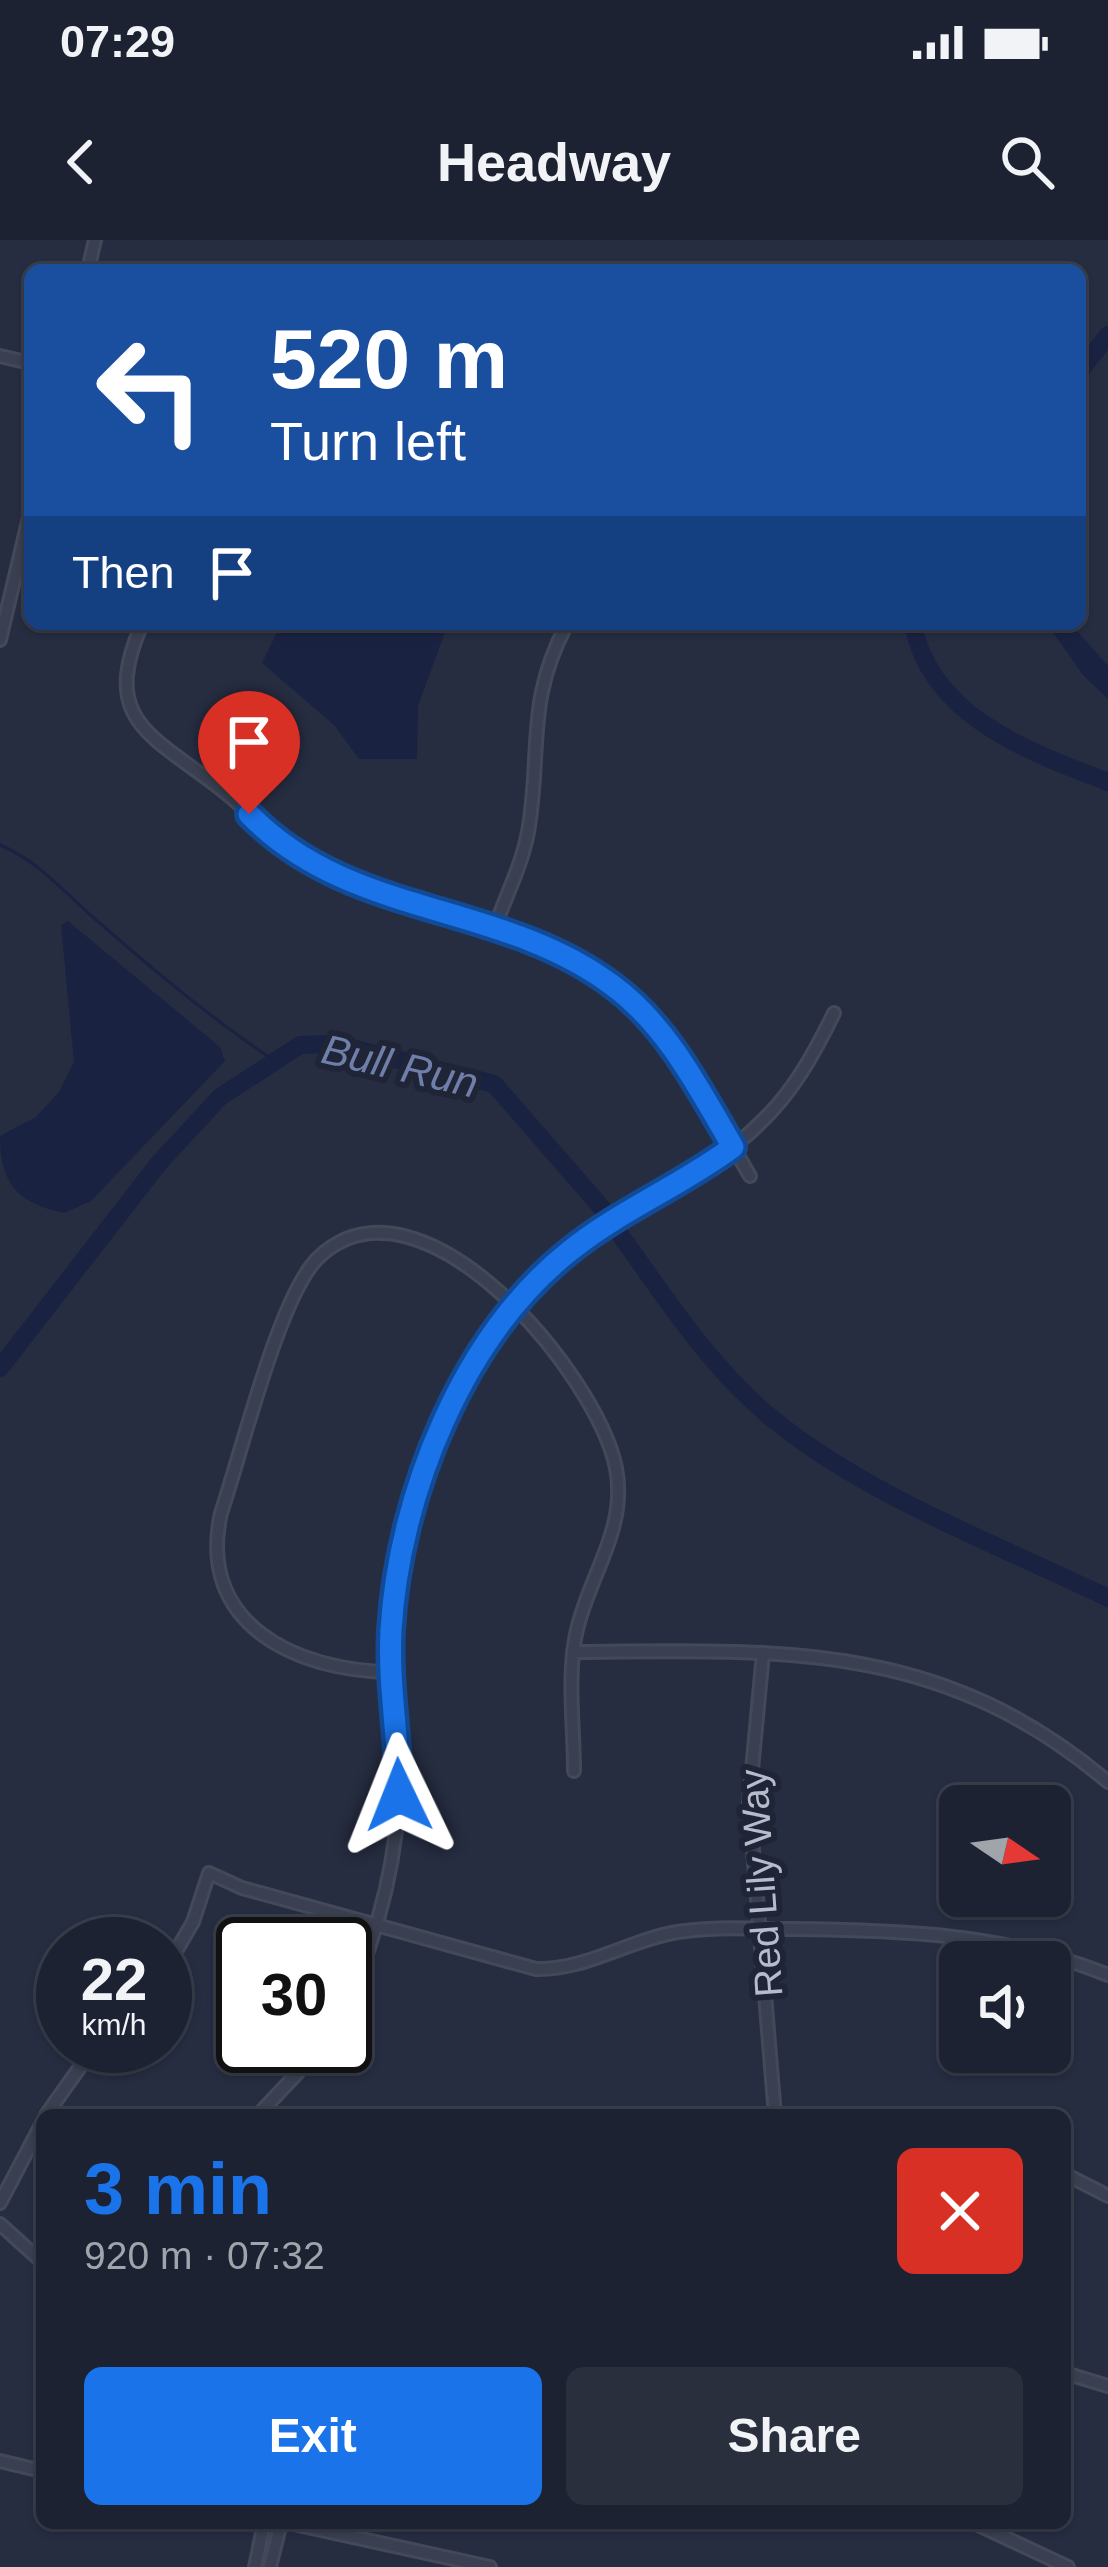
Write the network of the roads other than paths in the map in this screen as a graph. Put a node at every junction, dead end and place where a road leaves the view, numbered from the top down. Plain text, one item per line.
1 (24, 561) edge
2 (140, 630) edge
3 (564, 630) edge
4 (0, 640) edge
5 (494, 929) junction
6 (834, 1013) dead end
7 (733, 1147) junction
8 (751, 1176) dead end
9 (515, 1305) junction
10 (573, 1652) junction
11 (763, 1652) junction
12 (391, 1672) junction
13 (574, 1771) dead end
14 (1108, 1781) edge
15 (192, 1924) edge
16 (375, 1925) junction
17 (760, 1929) junction
18 (372, 1933) edge
19 (1108, 1975) edge
20 (76, 2073) edge
21 (298, 2073) edge
22 (50, 2109) edge
23 (264, 2109) edge
24 (775, 2109) edge
25 (36, 2135) edge
26 (1071, 2177) edge
27 (1108, 2197) edge
28 (0, 2204) edge
29 (0, 2224) edge
30 (36, 2257) edge
31 (1071, 2375) edge
32 (1108, 2386) edge
33 (0, 2462) edge
34 (36, 2470) edge
35 (263, 2529) edge
36 (283, 2529) edge
37 (313, 2529) edge
38 (987, 2529) edge
39 (255, 2567) edge
40 (270, 2567) edge
41 (490, 2567) edge
42 (1068, 2567) edge

1 - 4 street
2 - 5 street
3 - 5 street
5 - 7 street
6 - 7 street
7 - 8 street
7 - 9 street
9 - 10 street
9 - 12 street
9 - 12 street
10 - 11 street
10 - 13 street
11 - 14 street
11 - 17 street, Red Lily Way
12 - 16 street
15 - 16 street
16 - 17 street
16 - 18 street
17 - 19 street
17 - 24 street, Red Lily Way
20 - 22 street
21 - 23 street
25 - 28 street
26 - 27 street
29 - 30 street
31 - 32 street
33 - 34 street
35 - 39 street
36 - 40 street
37 - 41 street
38 - 42 street

